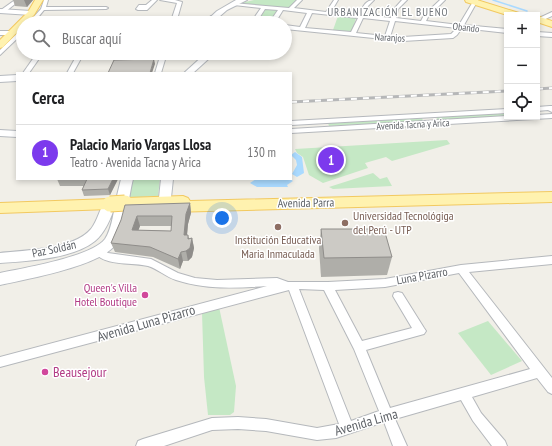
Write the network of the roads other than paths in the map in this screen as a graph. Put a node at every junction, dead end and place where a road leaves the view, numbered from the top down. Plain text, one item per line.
1 (18, 0) edge
2 (110, 0) edge
3 (155, 0) edge
4 (162, 0) edge
5 (244, 0) edge
6 (300, 0) edge
7 (336, 0) edge
8 (372, 0) edge
9 (405, 0) edge
10 (443, 0) edge
11 (485, 0) edge
12 (44, 1) edge
13 (473, 1) edge
14 (234, 4) junction
15 (106, 7) junction
16 (148, 7) dead end
17 (264, 7) junction
18 (43, 9) junction
19 (280, 9) junction
20 (290, 10) junction
21 (2, 11) edge
22 (310, 12) junction
23 (507, 12) edge
24 (518, 12) edge
25 (31, 13) junction
26 (327, 14) junction
27 (552, 14) edge
28 (29, 16) edge
29 (37, 16) edge
30 (102, 16) edge
31 (176, 16) edge
32 (217, 16) edge
33 (258, 16) edge
34 (276, 16) edge
35 (360, 17) junction
36 (540, 19) edge
37 (392, 20) junction
38 (540, 21) edge
39 (540, 21) edge
40 (423, 23) junction
41 (552, 24) edge
42 (459, 27) junction
43 (292, 28) edge
44 (552, 28) edge
45 (302, 29) junction
46 (16, 31) edge
47 (504, 31) edge
48 (0, 33) edge
49 (16, 34) edge
50 (353, 34) junction
51 (540, 34) edge
52 (552, 35) edge
53 (12, 36) junction
54 (16, 37) edge
55 (387, 38) junction
56 (0, 45) edge
57 (0, 53) edge
58 (35, 60) edge
59 (77, 60) edge
60 (162, 60) edge
61 (203, 60) edge
62 (27, 72) edge
63 (71, 72) edge
64 (158, 72) edge
65 (189, 72) edge
66 (16, 78) edge
67 (0, 79) edge
68 (540, 109) edge
69 (551, 109) edge
70 (504, 110) edge
71 (428, 115) junction
72 (552, 116) edge
73 (540, 117) edge
74 (504, 119) edge
75 (319, 121) junction
76 (292, 123) edge
77 (432, 123) junction
78 (322, 129) junction
79 (292, 130) edge
80 (0, 134) edge
81 (16, 134) edge
82 (0, 139) edge
83 (16, 140) edge
84 (127, 180) edge
85 (166, 180) edge
86 (552, 191) edge
87 (552, 197) edge
88 (164, 204) junction
89 (114, 206) junction
90 (0, 208) edge
91 (0, 214) edge
92 (99, 252) junction
93 (0, 258) edge
94 (552, 260) edge
95 (461, 269) junction
96 (0, 279) edge
97 (292, 286) junction
98 (328, 286) junction
99 (398, 296) dead end
100 (359, 347) junction
101 (0, 362) edge
102 (540, 372) junction
103 (552, 388) edge
104 (464, 394) junction
105 (388, 415) junction
106 (347, 428) junction
107 (143, 446) edge
108 (400, 446) edge
109 (500, 446) edge

1 - 21 street
2 - 15 street
3 - 16 street
4 - 31 street
5 - 14 street
6 - 20 street
7 - 26 street
8 - 35 street
9 - 37 street
10 - 40 street
11 - 24 main road
12 - 15 street
12 - 18 street
12 - 25 main road
13 - 23 main road
13 - 42 street, Naranjos
14 - 17 street, Obando
14 - 32 street
15 - 18 street
15 - 30 street
17 - 19 street, Obando
17 - 33 street
18 - 29 street
19 - 20 street, Obando
19 - 34 street
20 - 22 street, Obando
21 - 25 street
22 - 26 street, Obando
22 - 45 street
25 - 28 main road
26 - 35 street, Obando
27 - 36 street
35 - 37 street, Obando
35 - 50 street
37 - 40 street, Obando
37 - 55 street
38 - 41 main road
39 - 44 main road
40 - 42 street, Obando
42 - 47 street, Obando
42 - 55 street, Naranjos
43 - 45 street, Naranjos
45 - 50 street, Naranjos
46 - 53 main road
48 - 53 street
49 - 53 street
50 - 55 street, Naranjos
51 - 52 street
53 - 54 street
53 - 56 main road
53 - 57 street
58 - 62 street
59 - 63 street
60 - 64 street
61 - 65 street
66 - 67 street
68 - 69 street
70 - 71 street, Avenida Tacna y Arica
71 - 75 street, Avenida Tacna y Arica
71 - 77 street
72 - 73 street, Avenida Tacna y Arica
74 - 77 street, Avenida Tacna y Arica
75 - 76 street, Avenida Tacna y Arica
75 - 78 street
77 - 78 street, Avenida Tacna y Arica
78 - 79 street, Avenida Tacna y Arica
80 - 81 street
82 - 83 street
84 - 92 street
85 - 88 street
86 - 88 main road, Avenida Parra
87 - 88 main road, Avenida Parra
88 - 89 main road, Avenida Parra
89 - 90 main road
89 - 91 main road
89 - 93 street, Paz Soldán
92 - 96 street
92 - 97 street
94 - 95 street, Luna Pizarro
95 - 98 street, Luna Pizarro
95 - 102 street
97 - 98 street, Luna Pizarro
97 - 101 street, Avenida Luna Pizarro
97 - 106 street
98 - 100 street
99 - 100 street
100 - 105 street
102 - 103 street
102 - 104 street, Avenida Lima
104 - 105 street, Avenida Lima
104 - 109 street
105 - 106 street, Avenida Lima
105 - 108 street
106 - 107 street, Avenida Lima

